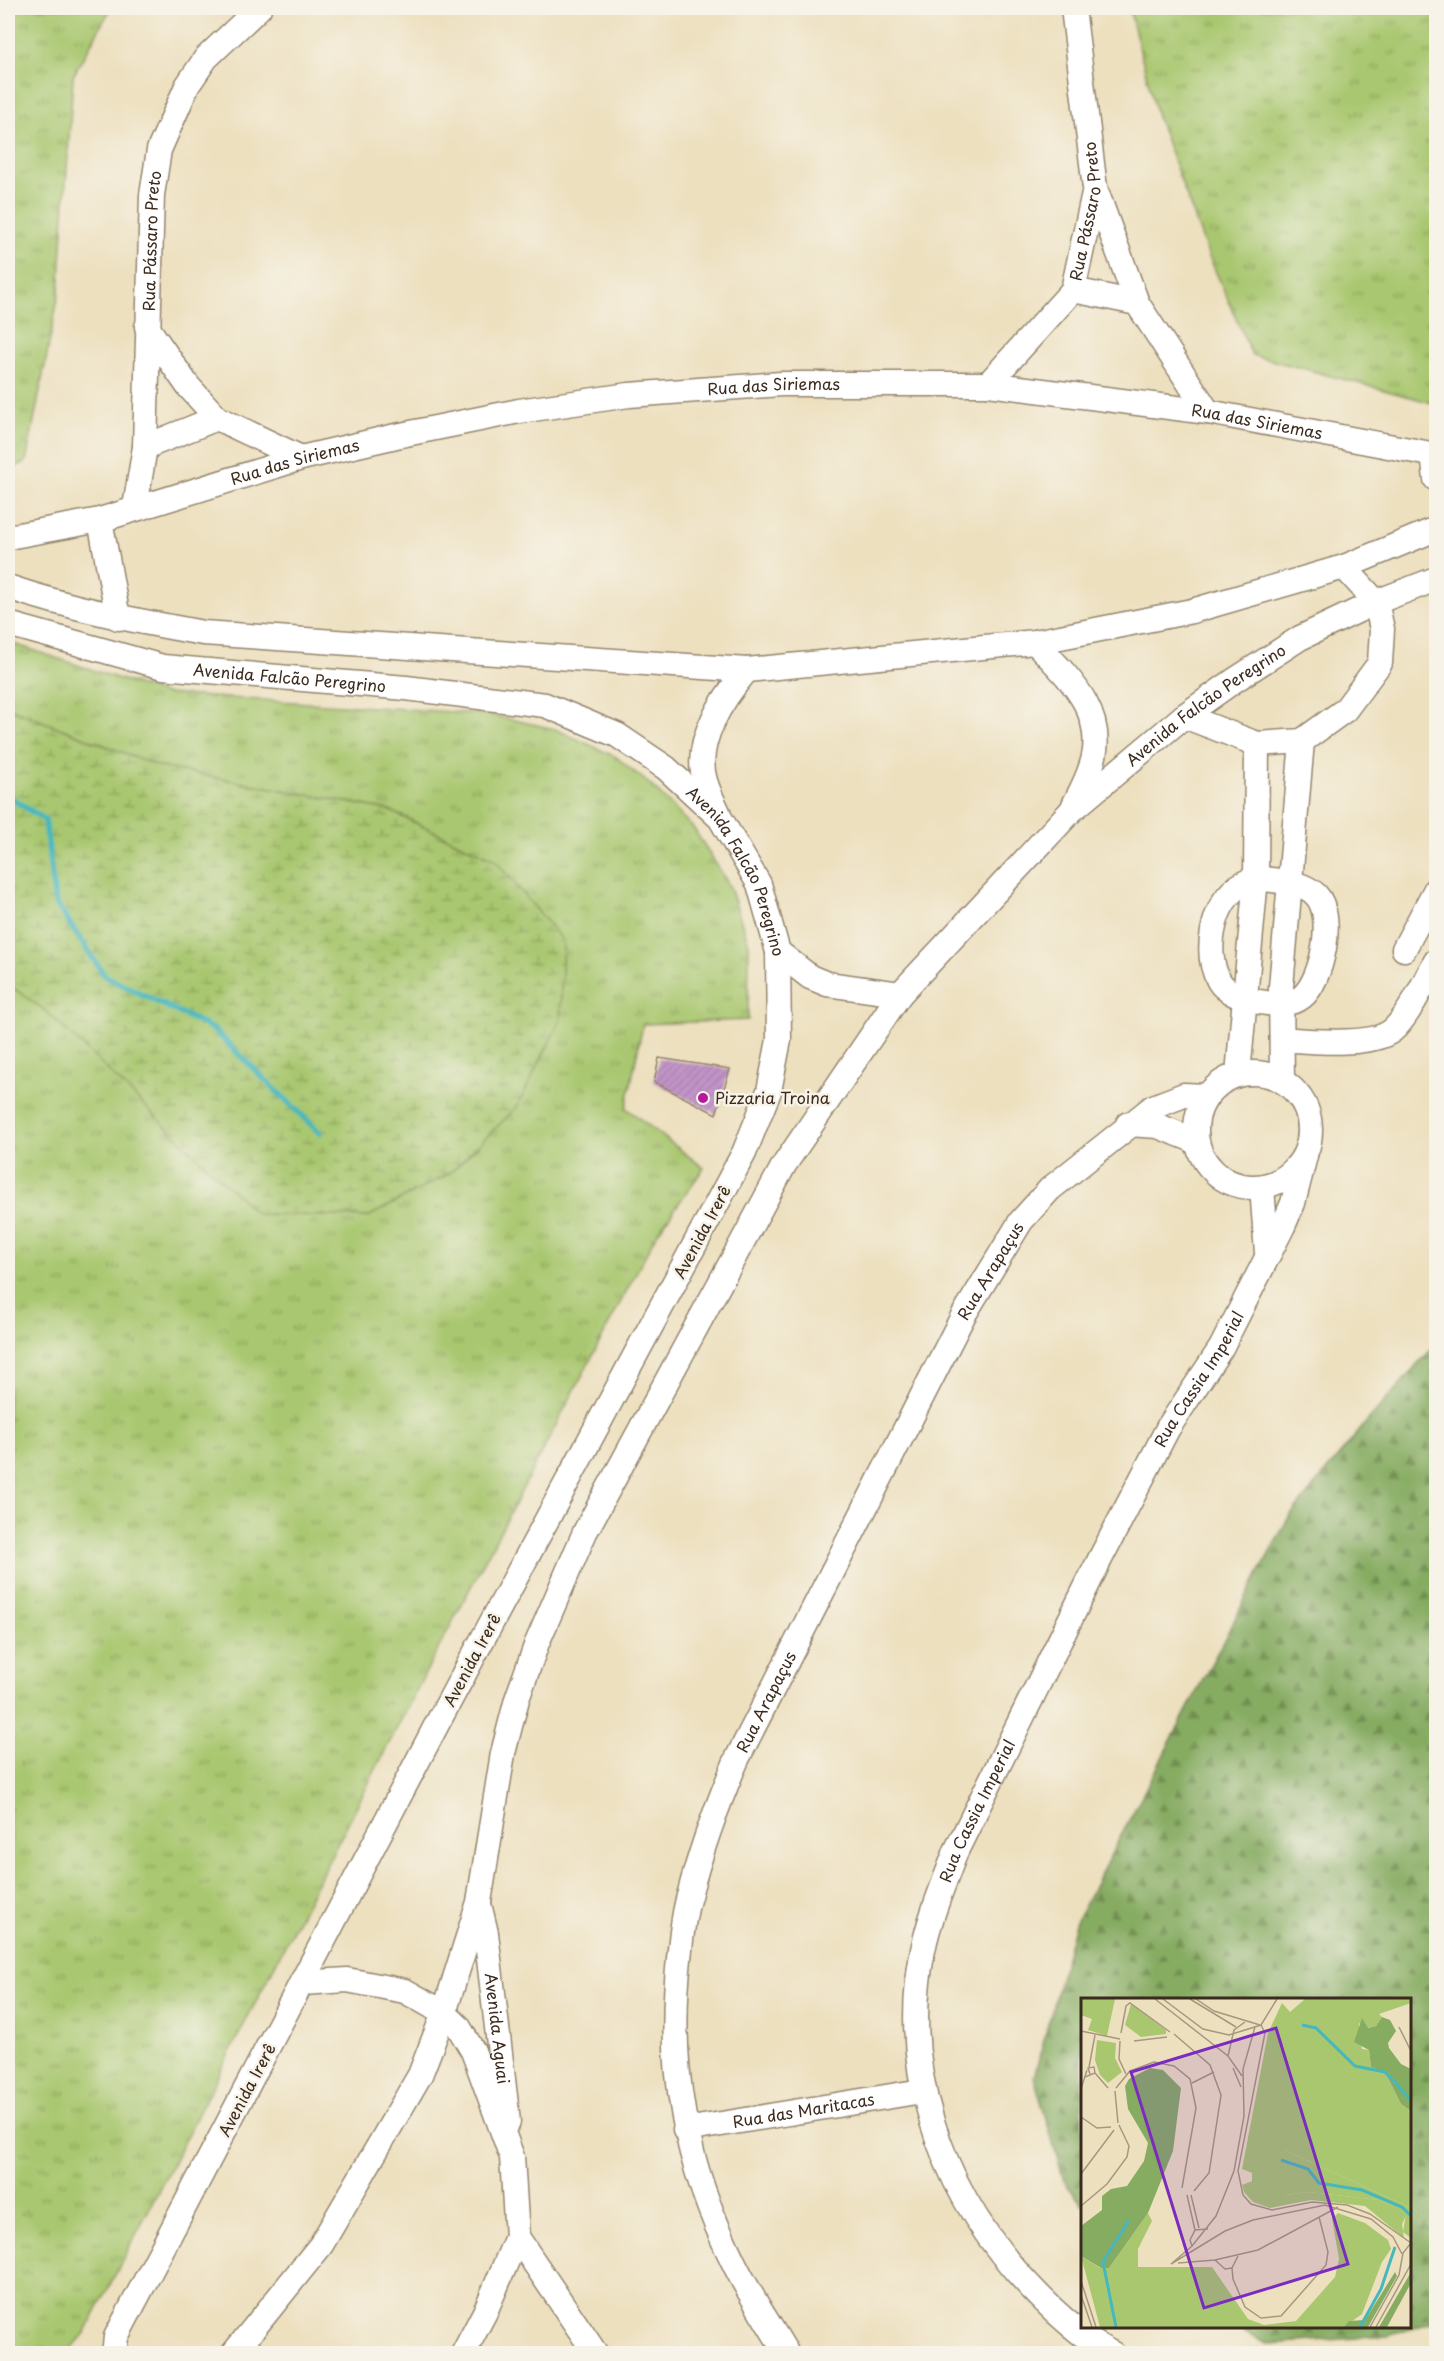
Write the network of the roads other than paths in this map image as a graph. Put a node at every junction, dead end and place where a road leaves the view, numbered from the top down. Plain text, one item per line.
1 (259, 8) edge
2 (1073, 8) edge
3 (1095, 188) junction
4 (1073, 290) junction
5 (1137, 303) junction
6 (147, 327) junction
7 (988, 384) junction
8 (1208, 412) junction
9 (217, 418) junction
10 (145, 447) junction
11 (1435, 455) edge
12 (301, 458) junction
13 (1437, 479) edge
14 (135, 507) junction
15 (100, 520) junction
16 (1437, 529) edge
17 (8, 537) edge
18 (1344, 567) junction
19 (1437, 579) edge
20 (8, 587) edge
21 (1376, 602) junction
22 (118, 618) junction
23 (8, 624) edge
24 (1035, 642) junction
25 (747, 670) junction
26 (1185, 716) junction
27 (1302, 741) junction
28 (1257, 744) junction
29 (1072, 810) junction
30 (720, 818) junction
31 (1256, 878) junction
32 (1290, 884) junction
33 (1437, 889) edge
34 (1404, 949) dead end
35 (778, 952) junction
36 (1437, 961) edge
37 (1247, 967) junction
38 (1282, 971) junction
39 (900, 994) junction
40 (1244, 999) junction
41 (1280, 1003) junction
42 (1282, 1039) junction
43 (1238, 1074) junction
44 (1282, 1080) junction
45 (1206, 1096) junction
46 (1128, 1124) junction
47 (1196, 1141) junction
48 (1305, 1156) junction
49 (1262, 1187) junction
50 (1267, 1258) junction
51 (479, 1902) junction
52 (303, 1983) junction
53 (444, 2013) junction
54 (922, 2091) junction
55 (685, 2130) junction
56 (512, 2157) junction
57 (517, 2237) junction
58 (463, 2351) edge
59 (114, 2354) edge
60 (233, 2354) edge
61 (596, 2354) edge
62 (787, 2354) edge
63 (1113, 2354) edge

1 - 6 street, Rua Pássaro Preto
2 - 3 street, Rua Pássaro Preto
3 - 4 street, Rua Pássaro Preto
3 - 5 street
4 - 5 street
4 - 7 street, Rua Pássaro Preto
5 - 8 street
6 - 9 street
6 - 10 street, Rua Pássaro Preto
7 - 8 street, Rua das Siriemas
7 - 12 street, Rua das Siriemas
8 - 11 street, Rua das Siriemas
9 - 10 street
9 - 12 street
10 - 14 street, Rua Pássaro Preto
11 - 13 street, Rua das Siriemas
12 - 14 street, Rua das Siriemas
14 - 15 street, Rua das Siriemas
15 - 17 street, Rua das Siriemas
15 - 22 street
16 - 18 street
18 - 21 street
18 - 24 street
19 - 21 street, Avenida Falcão Peregrino
20 - 22 street
21 - 26 street, Avenida Falcão Peregrino
21 - 27 street
22 - 25 street
23 - 30 street, Avenida Falcão Peregrino
24 - 25 street
24 - 29 street
25 - 30 street
26 - 28 street
26 - 29 street, Avenida Falcão Peregrino
27 - 28 street
27 - 32 street
28 - 31 street
29 - 39 street, Avenida Falcão Peregrino
30 - 35 street, Avenida Falcão Peregrino
31 - 32 street
31 - 37 street
31 - 40 street
32 - 38 street
32 - 41 street
33 - 34 street
35 - 39 street, Avenida Falcão Peregrino
35 - 52 street, Avenida Irerê
36 - 42 street
37 - 38 street
37 - 40 street
38 - 41 street
39 - 51 street
40 - 41 street
40 - 43 street
41 - 42 street
42 - 44 street
43 - 44 street
43 - 45 street
44 - 48 street
45 - 46 street, Rua Arapaçus
45 - 47 street
46 - 47 street
46 - 55 street, Rua Arapaçus
47 - 49 street
48 - 49 street
48 - 50 street, Rua Cassia Imperial
49 - 50 street
50 - 54 street, Rua Cassia Imperial
51 - 53 street
51 - 56 street, Avenida Aguai
52 - 53 street, Avenida Aguai
52 - 59 street, Avenida Irerê
53 - 56 street, Avenida Aguai
53 - 60 street
54 - 55 street, Rua das Maritacas
54 - 63 street, Rua Cassia Imperial
55 - 62 street, Rua Arapaçus
56 - 57 street, Avenida Aguai
57 - 58 street
57 - 61 street

